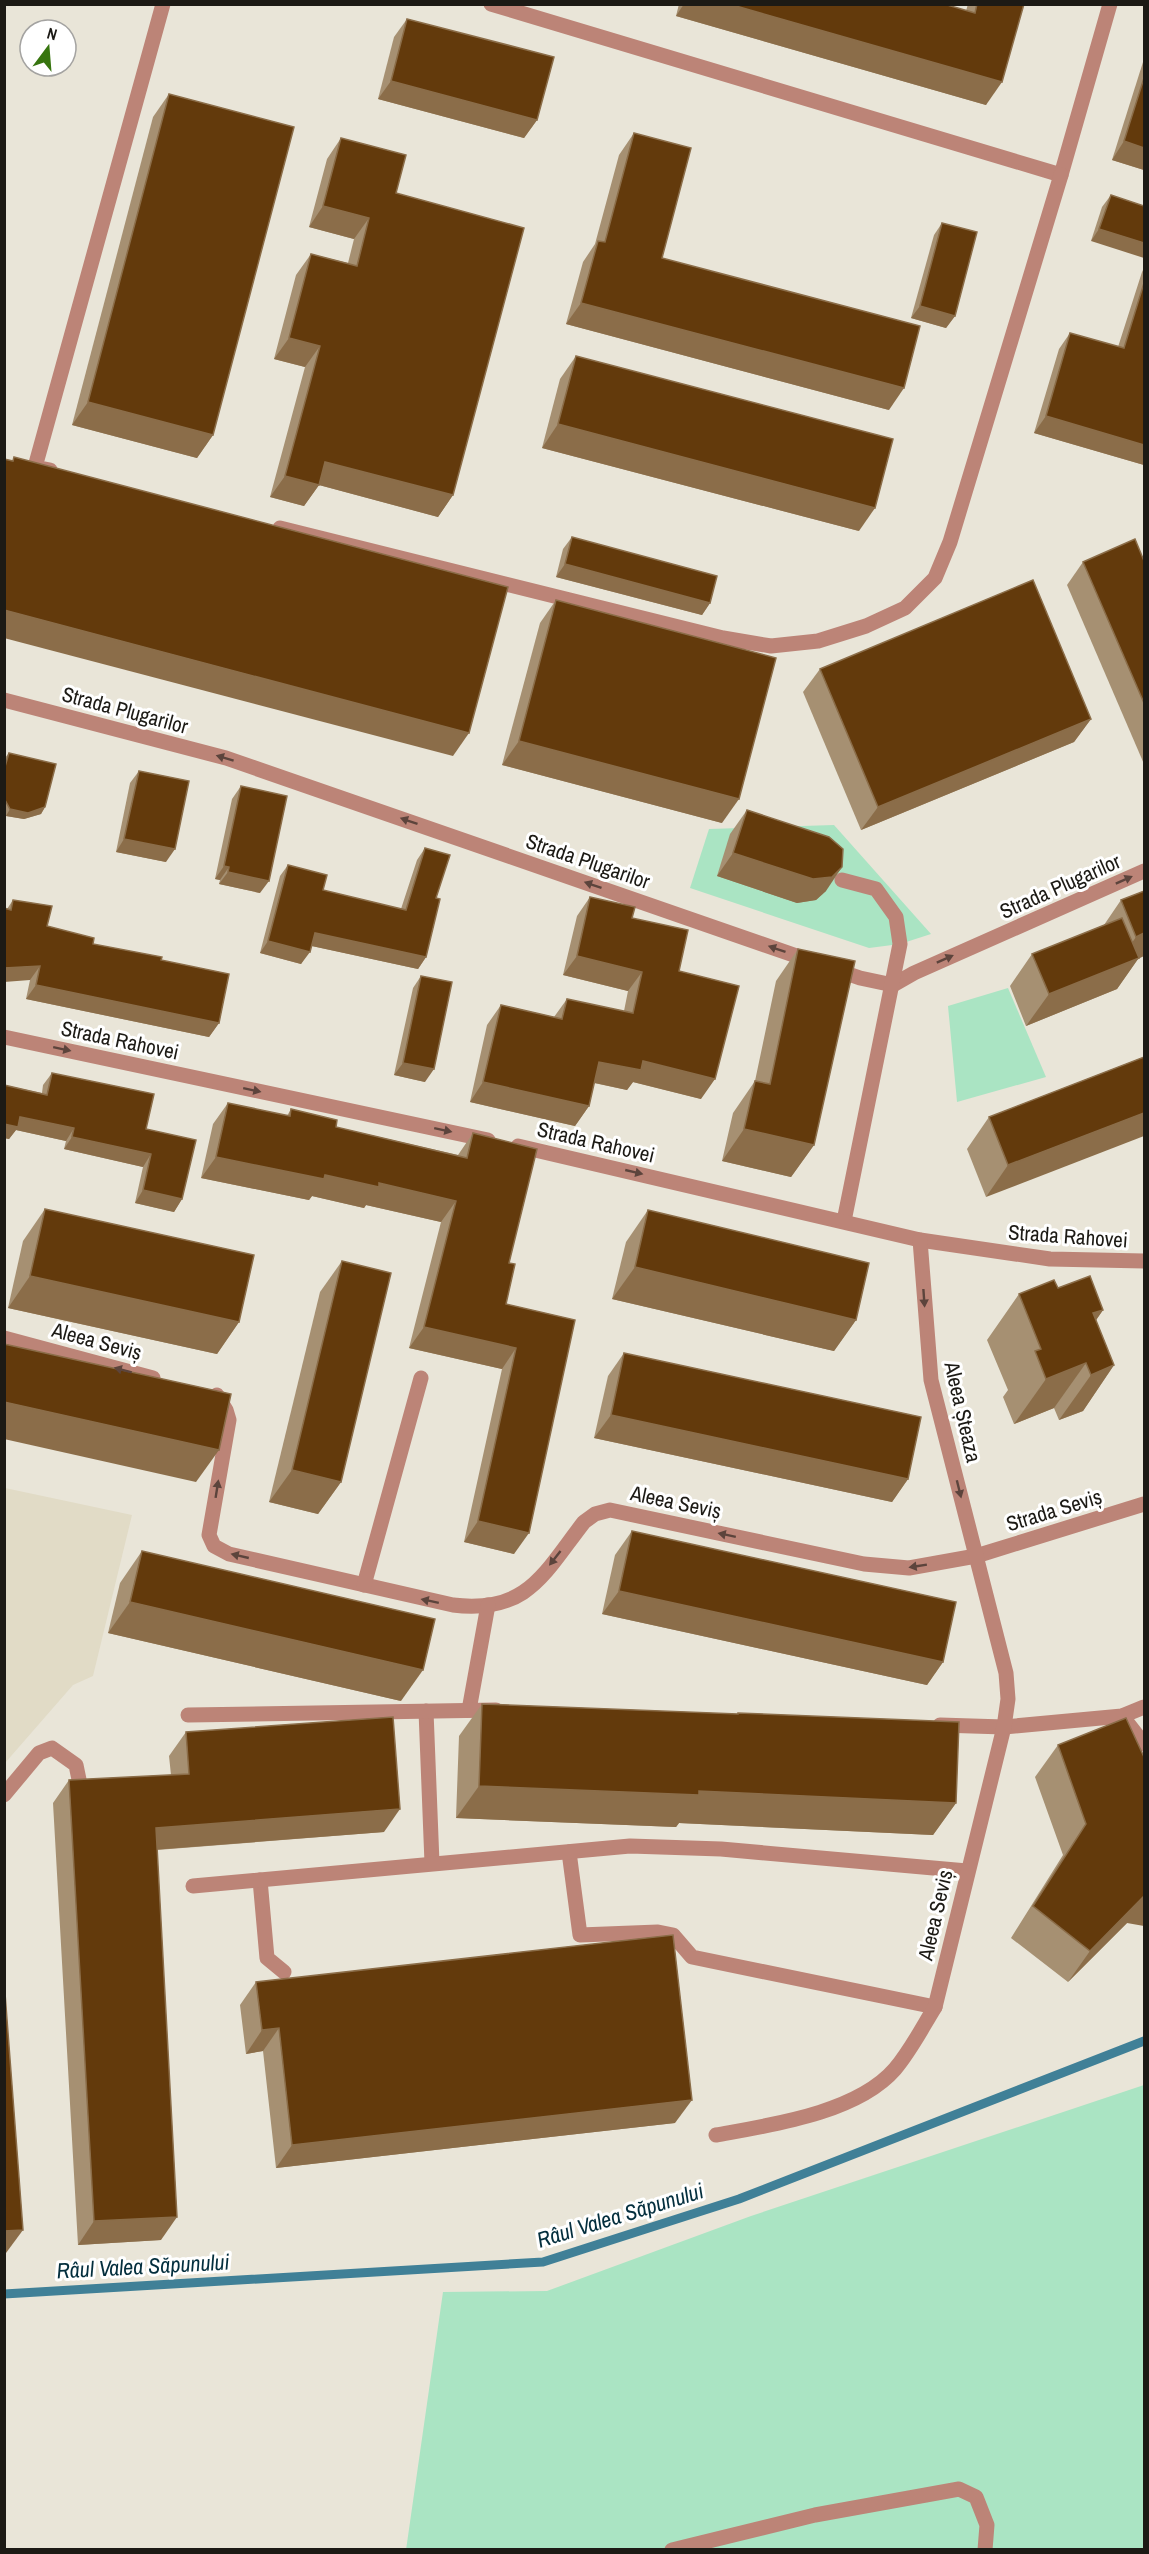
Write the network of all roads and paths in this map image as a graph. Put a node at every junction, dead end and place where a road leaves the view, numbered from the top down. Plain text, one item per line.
1 (163, 4) edge
2 (491, 4) edge
3 (1110, 4) edge
4 (1061, 175) junction
5 (70, 475) edge
6 (264, 524) edge
7 (4, 700) edge
8 (1144, 871) edge
9 (842, 880) edge
10 (893, 985) junction
11 (4, 1037) edge
12 (844, 1221) junction
13 (920, 1240) junction
14 (1144, 1261) edge
15 (4, 1338) edge
16 (421, 1378) dead end
17 (172, 1383) edge
18 (206, 1392) edge
19 (1144, 1504) edge
20 (976, 1556) junction
21 (364, 1585) junction
22 (488, 1605) junction
23 (1144, 1707) edge
24 (469, 1710) junction
25 (426, 1711) junction
26 (516, 1711) edge
27 (188, 1715) dead end
28 (1122, 1716) junction
29 (921, 1725) edge
30 (1004, 1728) junction
31 (1144, 1744) edge
32 (82, 1794) edge
33 (4, 1795) edge
34 (569, 1852) junction
35 (432, 1863) junction
36 (967, 1871) junction
37 (260, 1880) junction
38 (194, 1886) dead end
39 (284, 1972) dead end
40 (934, 2007) junction
41 (716, 2135) dead end
42 (672, 2550) edge
43 (985, 2550) edge

1 - 5 street
2 - 4 street
3 - 4 street
4 - 6 street
10 -> 7 street, Strada Plugarilor
10 -> 8 street, Strada Plugarilor
9 - 10 street
10 - 12 street
11 -> 12 street, Strada Rahovei
12 - 13 street, Strada Rahovei
13 - 14 street, Strada Rahovei
13 -> 20 street, Aleea Șteaza
17 -> 15 street, Aleea Seviș
16 - 21 street
21 -> 18 street, Aleea Seviș
19 - 20 street, Strada Seviș
20 -> 22 street, Aleea Seviș
20 - 30 street, Aleea Seviș
22 -> 21 street, Aleea Seviș
22 - 24 street
23 - 28 street
24 - 25 street
24 - 26 street
25 - 27 street
25 - 35 street
28 - 30 street
28 - 31 street
29 - 30 street
30 - 36 street, Aleea Seviș
32 - 33 street
34 - 35 street
34 - 36 street
34 - 40 street
35 - 37 street
36 - 40 street, Aleea Seviș
37 - 38 street
37 - 39 street
40 - 41 street, Aleea Seviș
42 - 43 street

